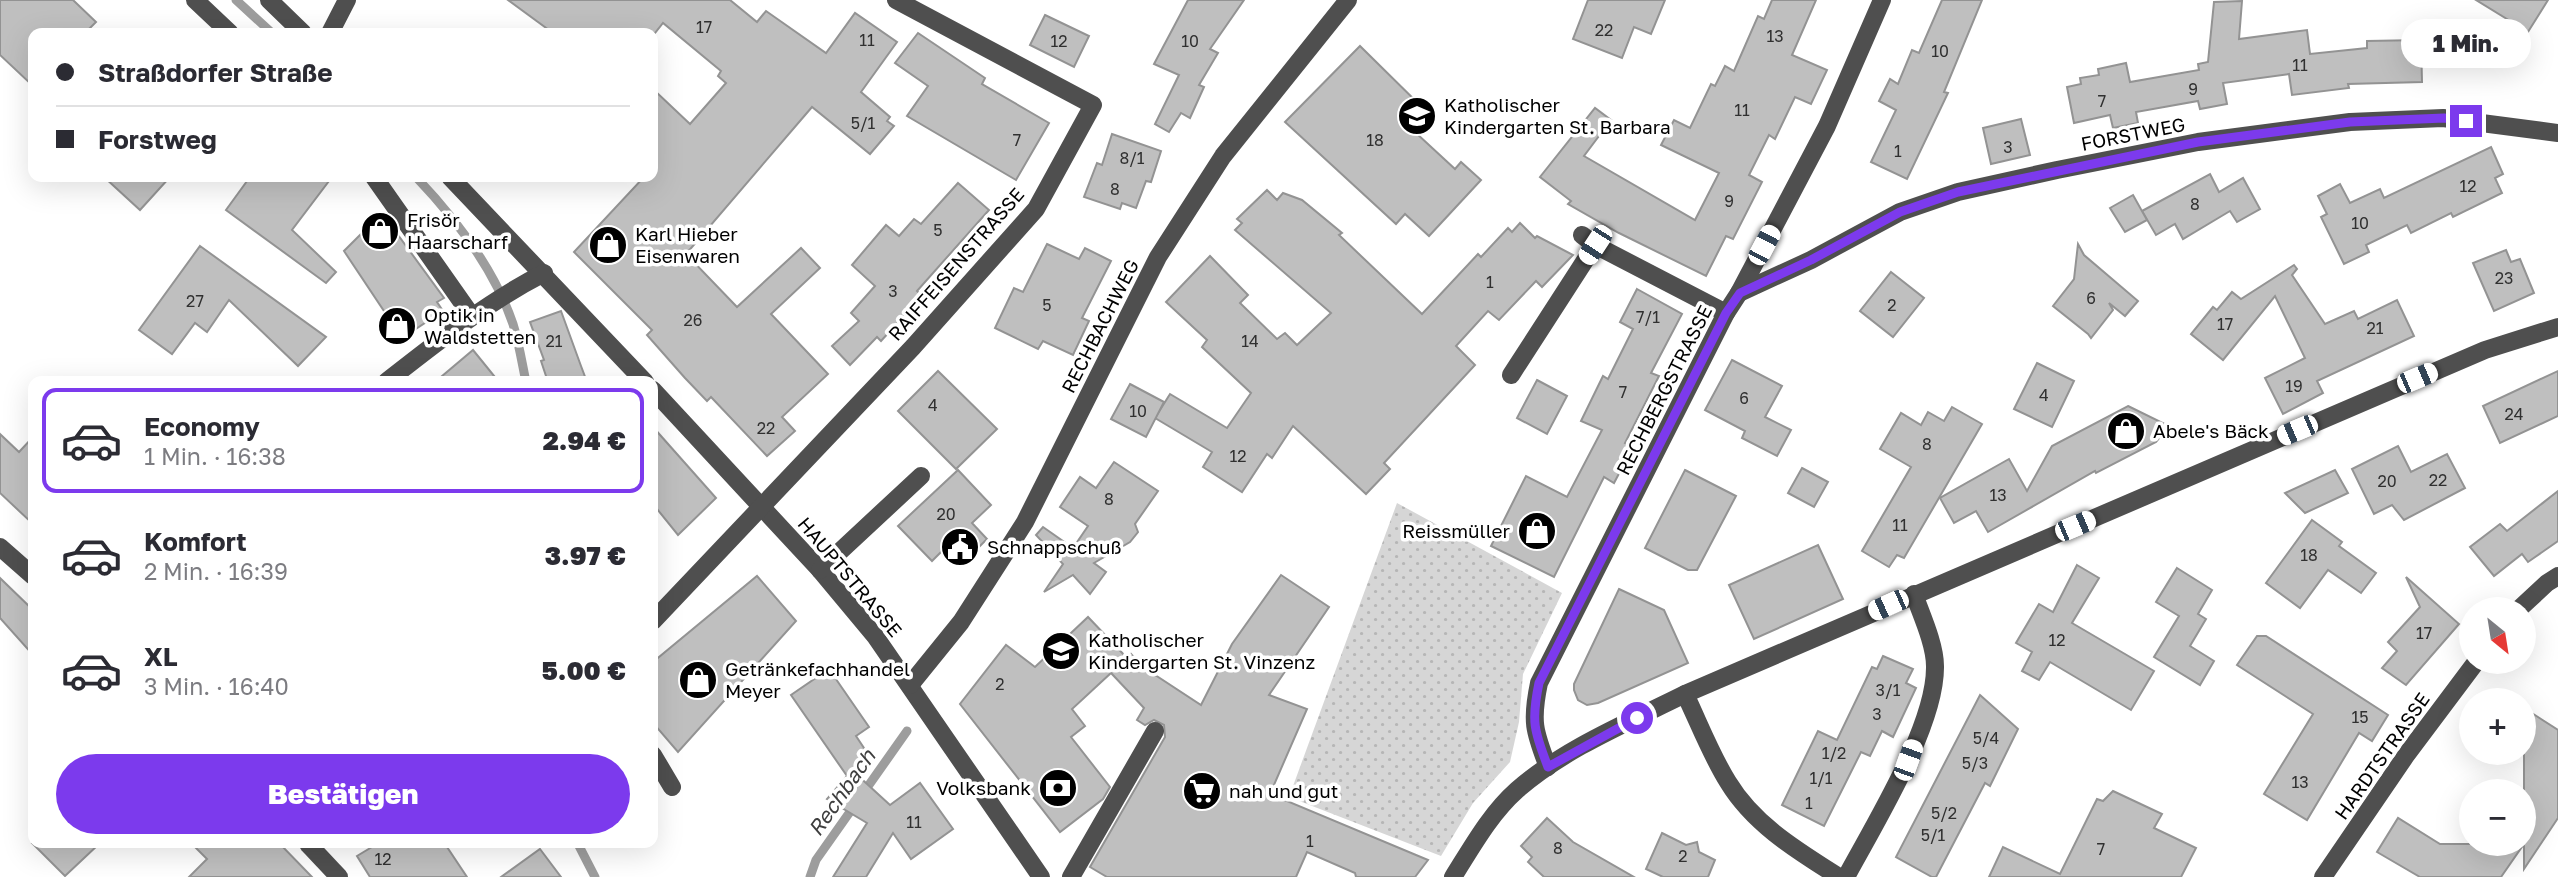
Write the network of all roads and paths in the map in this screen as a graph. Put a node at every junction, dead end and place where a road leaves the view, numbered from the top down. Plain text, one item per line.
1 (195, 0) edge
2 (269, 0) edge
3 (347, 0) edge
4 (896, 0) edge
5 (1348, 0) edge
6 (1882, 0) edge
7 (225, 28) edge
8 (298, 28) edge
9 (333, 28) edge
10 (2558, 133) edge
11 (378, 182) edge
12 (455, 182) edge
13 (544, 273) junction
14 (1740, 293) junction
15 (1726, 313) junction
16 (471, 315) junction
17 (2558, 327) edge
18 (1511, 374) dead end
19 (394, 376) edge
20 (639, 376) edge
21 (658, 395) edge
22 (921, 476) dead end
23 (761, 506) junction
24 (0, 547) edge
25 (820, 570) junction
26 (28, 572) edge
27 (2558, 576) edge
28 (1914, 594) junction
29 (2532, 597) edge
30 (658, 616) edge
31 (2467, 674) edge
32 (910, 685) junction
33 (1685, 694) junction
34 (1155, 731) dead end
35 (658, 763) edge
36 (1548, 767) junction
37 (672, 787) dead end
38 (312, 848) edge
39 (339, 877) edge
40 (1041, 877) edge
41 (1072, 877) edge
42 (1453, 877) edge
43 (1839, 877) edge
44 (1846, 877) edge
45 (2323, 877) edge

1 - 7 street
2 - 8 street
3 - 9 street
4 - 23 street, RAIFFEISENSTRASSE
5 - 32 street, RECHBACHWEG
6 - 14 street, RECHBERGSTRASSE
10 - 14 street, FORSTWEG
11 - 16 street
12 - 13 street
13 - 16 street
13 - 20 street
14 - 15 street, RECHBERGSTRASSE
15 - 18 street
15 - 36 street, RECHBERGSTRASSE
16 - 19 street
17 - 28 street
21 - 23 street, HAUPTSTRASSE
22 - 25 street
23 - 25 street, HAUPTSTRASSE
23 - 30 street
24 - 26 street
25 - 32 street, HAUPTSTRASSE
27 - 29 street
28 - 33 street
28 - 44 street
31 - 45 street, HARDTSTRASSE
32 - 40 street, HAUPTSTRASSE
33 - 36 street
33 - 43 street
34 - 41 street
35 - 37 street
36 - 42 street
38 - 39 street

